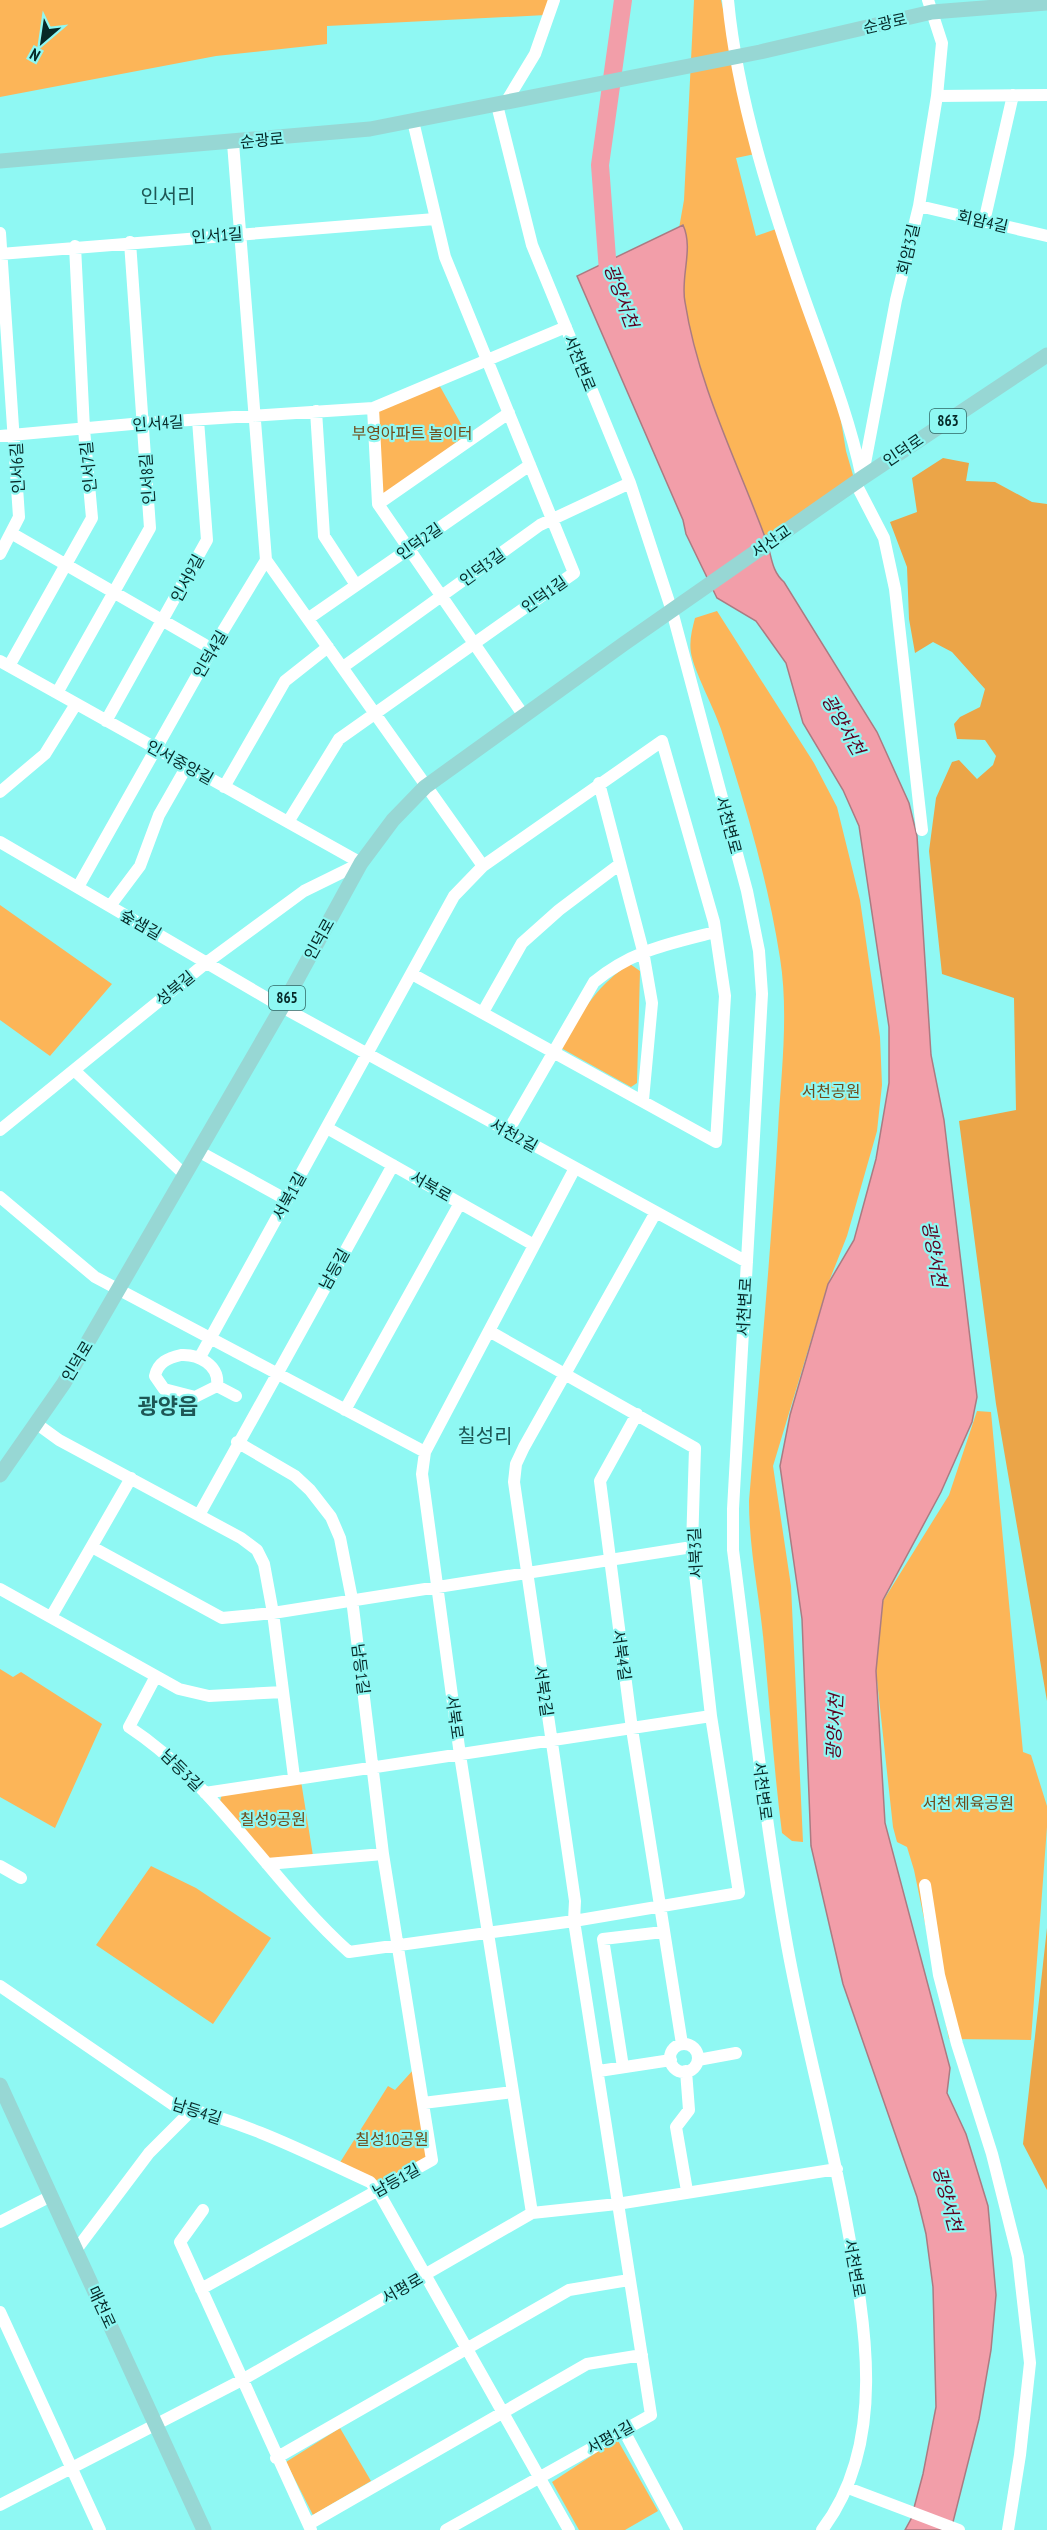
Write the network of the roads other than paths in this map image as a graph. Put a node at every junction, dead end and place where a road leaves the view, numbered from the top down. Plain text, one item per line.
1 (554, 0) edge
2 (728, 0) edge
3 (1047, 3) edge
4 (930, 6) edge
5 (1013, 95) junction
6 (1047, 95) edge
7 (937, 96) junction
8 (508, 102) junction
9 (413, 122) junction
10 (233, 143) junction
11 (0, 161) edge
12 (919, 206) junction
13 (435, 219) junction
14 (984, 222) junction
15 (0, 233) edge
16 (239, 234) junction
17 (1047, 236) edge
18 (130, 242) junction
19 (75, 246) junction
20 (1, 254) edge
21 (566, 327) junction
22 (1047, 355) edge
23 (488, 359) junction
24 (373, 408) junction
25 (316, 411) junction
26 (509, 414) junction
27 (255, 416) junction
28 (198, 420) junction
29 (142, 423) junction
30 (84, 429) junction
31 (15, 435) junction
32 (0, 436) edge
33 (530, 465) junction
34 (856, 482) junction
35 (630, 483) junction
36 (378, 504) junction
37 (552, 518) junction
38 (11, 534) junction
39 (407, 549) junction
40 (0, 554) edge
41 (266, 560) junction
42 (66, 565) junction
43 (356, 585) junction
44 (114, 593) junction
45 (692, 596) joint
46 (440, 597) junction
47 (672, 610) junction
48 (309, 618) junction
49 (164, 621) junction
50 (473, 644) junction
51 (328, 647) junction
52 (212, 649) junction
53 (4, 663) edge
54 (343, 667) junction
55 (57, 693) junction
56 (76, 704) junction
57 (374, 713) junction
58 (524, 716) junction
59 (106, 721) junction
60 (157, 749) junction
61 (187, 766) junction
62 (599, 783) junction
63 (224, 787) junction
64 (425, 787) junction
65 (0, 792) edge
66 (288, 822) junction
67 (921, 830) dead end
68 (0, 842) edge
69 (361, 863) junction
70 (621, 864) junction
71 (483, 866) junction
72 (78, 887) junction
73 (110, 906) junction
74 (715, 932) junction
75 (643, 951) junction
76 (206, 963) junction
77 (412, 974) junction
78 (282, 1007) junction
79 (483, 1012) junction
80 (553, 1052) junction
81 (368, 1054) junction
82 (74, 1070) junction
83 (643, 1100) junction
84 (327, 1128) junction
85 (0, 1130) edge
86 (508, 1131) junction
87 (198, 1151) junction
88 (393, 1165) junction
89 (575, 1168) junction
90 (185, 1175) junction
91 (0, 1197) edge
92 (287, 1200) junction
93 (460, 1203) junction
94 (656, 1212) junction
95 (534, 1245) junction
96 (747, 1262) junction
97 (119, 1289) junction
98 (489, 1331) junction
99 (210, 1339) junction
100 (200, 1357) junction
101 (276, 1373) junction
102 (565, 1374) junction
103 (217, 1386) junction
104 (236, 1396) dead end
105 (345, 1410) junction
106 (637, 1414) junction
107 (37, 1424) junction
108 (237, 1442) junction
109 (425, 1452) junction
110 (2, 1466) edge
111 (131, 1478) junction
112 (199, 1515) junction
113 (92, 1547) junction
114 (692, 1547) junction
115 (609, 1560) junction
116 (527, 1573) junction
117 (437, 1587) junction
118 (0, 1589) edge
119 (352, 1599) junction
120 (273, 1613) junction
121 (51, 1617) junction
122 (156, 1676) junction
123 (283, 1692) junction
124 (711, 1716) junction
125 (632, 1729) junction
126 (551, 1741) junction
127 (460, 1755) junction
128 (373, 1765) junction
129 (294, 1777) junction
130 (205, 1793) junction
131 (383, 1854) junction
132 (267, 1864) junction
133 (0, 1866) edge
134 (21, 1878) dead end
135 (925, 1885) dead end
136 (659, 1905) junction
137 (574, 1921) junction
138 (487, 1932) junction
139 (663, 1932) junction
140 (399, 1944) junction
141 (0, 1986) edge
142 (682, 2044) junction
143 (736, 2053) dead end
144 (671, 2060) junction
145 (698, 2060) junction
146 (623, 2067) junction
147 (598, 2071) junction
148 (686, 2071) junction
149 (0, 2085) edge
150 (513, 2092) junction
151 (423, 2103) junction
152 (192, 2110) junction
153 (837, 2169) junction
154 (378, 2191) junction
155 (687, 2191) junction
156 (51, 2196) junction
157 (617, 2204) junction
158 (203, 2210) dead end
159 (532, 2213) junction
160 (0, 2222) edge
161 (76, 2250) junction
162 (423, 2276) junction
163 (629, 2280) junction
164 (201, 2289) junction
165 (0, 2312) edge
166 (465, 2348) junction
167 (642, 2355) junction
168 (242, 2380) junction
169 (503, 2413) junction
170 (157, 2424) junction
171 (623, 2429) junction
172 (276, 2458) junction
173 (71, 2468) junction
174 (539, 2478) junction
175 (848, 2488) junction
176 (0, 2505) edge
177 (310, 2527) edge
178 (100, 2530) edge
179 (204, 2530) edge
180 (446, 2530) edge
181 (569, 2530) edge
182 (677, 2530) edge
183 (822, 2530) edge
184 (959, 2530) edge
185 (1008, 2530) edge

1 - 8 street
2 - 34 street
3 - 4 main road, 순광로
4 - 7 street, 회암3길
4 - 8 main road, 순광로
5 - 6 street
5 - 7 street
5 - 14 street
7 - 12 street, 회암3길
8 - 9 main road, 순광로
8 - 21 street, 서천변로
9 - 10 main road, 순광로
9 - 13 street, 인덕1길
10 - 11 main road, 순광로
10 - 16 street
12 - 14 street, 회암4길
12 - 34 street, 회암3길
13 - 16 street, 인서1길
13 - 23 street, 인덕1길
14 - 17 street, 회암4길
15 - 20 street, 인서6길
16 - 18 street, 인서1길
16 - 27 street
18 - 19 street, 인서1길
18 - 29 street, 인서8길
19 - 20 street, 인서1길
19 - 30 street, 인서7길
20 - 31 street, 인서6길
21 - 23 street, 인서4길
21 - 35 street, 서천변로
22 - 34 main road, 인덕로 / 863
23 - 24 street, 인서4길
23 - 26 street, 인덕1길
24 - 25 street, 인서4길
24 - 36 street
25 - 27 street, 인서4길
25 - 43 street
26 - 33 street, 인덕1길
26 - 36 street
27 - 28 street, 인서4길
27 - 41 street
28 - 29 street, 인서4길
28 - 49 street, 인서9길
29 - 30 street, 인서4길
29 - 44 street, 인서8길
30 - 31 street, 인서4길
30 - 42 street, 인서7길
31 - 32 street, 인서4길
31 - 38 street, 인서6길
33 - 37 street, 인덕1길
33 - 39 street, 인덕2길
34 - 45 main road, 서산교
34 - 67 street
35 - 37 street, 인덕3길
35 - 47 street, 서천변로
36 - 39 street
37 - 46 street, 인덕3길
37 - 50 street, 인덕1길
38 - 40 street, 인서6길
38 - 42 street
39 - 43 street, 인덕2길
39 - 46 street
41 - 48 street
41 - 52 street, 인덕4길
42 - 44 street
42 - 53 street, 인서7길
43 - 48 street, 인덕2길
44 - 49 street
44 - 55 street, 인서8길
45 - 47 main road, 인덕로 / 865
46 - 50 street
46 - 54 street, 인덕3길
47 - 58 main road, 인덕로 / 865
47 - 96 street, 서천변로
48 - 51 street
49 - 52 street
49 - 59 street, 인서9길
50 - 57 street, 인덕1길
50 - 58 street
51 - 54 street
51 - 63 street
52 - 60 street, 인덕4길
53 - 55 street, 인서중앙길
54 - 57 street
55 - 56 street, 인서중앙길
56 - 59 street, 인서중앙길
56 - 65 street
57 - 64 street
57 - 66 street
58 - 64 main road, 인덕로 / 865
59 - 60 street, 인서중앙길
60 - 61 street, 인서중앙길
60 - 72 street, 인덕4길
61 - 63 street, 인서중앙길
61 - 73 street
62 - 70 street
62 - 71 street, 서북1길
62 - 74 street, 서북1길
63 - 66 street, 인서중앙길
64 - 69 main road, 인덕로 / 865
64 - 71 street
66 - 69 street, 인서중앙길
68 - 72 street, 숲샘길
69 - 76 street, 성북길
69 - 78 main road, 인덕로 / 865
70 - 75 street
70 - 79 street
71 - 77 street, 서북1길
72 - 73 street, 숲샘길
73 - 76 street, 숲샘길
74 - 75 street
74 - 83 street
75 - 80 street
75 - 83 street
76 - 78 street, 숲샘길
76 - 82 street, 성북길
77 - 79 street
77 - 81 street, 서북1길
78 - 81 street, 서천2길
78 - 87 main road, 인덕로 / 865
79 - 80 street
80 - 83 street
80 - 86 street
81 - 84 street, 서북1길
81 - 86 street, 서천2길
82 - 85 street, 성북길
82 - 90 street
84 - 88 street, 서북로
84 - 92 street, 서북1길
86 - 89 street, 서천2길
87 - 90 main road, 인덕로 / 865
87 - 92 street
88 - 93 street, 서북로
88 - 101 street, 남등길
89 - 94 street, 서천2길
89 - 95 street, 서북로
90 - 97 main road, 인덕로 / 865
91 - 97 street
92 - 99 street, 서북1길
93 - 95 street, 서북로
93 - 105 street
94 - 96 street, 서천2길
94 - 102 street, 서북2길
95 - 98 street, 서북로
96 - 153 street, 서천변로
97 - 99 street
97 - 107 main road, 인덕로 / 865
98 - 102 street, 서북3길
98 - 109 street, 서북로
99 - 100 street, 서북1길
99 - 101 street
100 - 103 street
100 - 103 street
101 - 105 street
101 - 108 street, 남등길
102 - 106 street, 서북3길
102 - 116 street, 서북2길
103 - 104 street
105 - 109 street
106 - 114 street, 서북3길
106 - 115 street, 서북4길
107 - 110 main road, 인덕로 / 865
107 - 111 street
108 - 112 street, 남등길
108 - 119 street, 남등1길
109 - 117 street, 서북로
111 - 112 street
111 - 113 street
112 - 120 street
113 - 120 street
113 - 121 street
114 - 115 street
114 - 124 street, 서북3길
115 - 116 street
115 - 125 street, 서북4길
116 - 117 street
116 - 126 street, 서북2길
117 - 119 street
117 - 127 street, 서북로
118 - 121 street
119 - 120 street
119 - 128 street, 남등1길
120 - 123 street
121 - 122 street
122 - 123 street
122 - 130 street, 남등3길
123 - 129 street
124 - 125 street
124 - 136 street, 서북3길
125 - 126 street
125 - 136 street, 서북4길
126 - 127 street
126 - 137 street, 서북2길
127 - 128 street
127 - 138 street, 서북로
128 - 129 street
128 - 131 street, 남등1길
129 - 130 street
130 - 132 street, 남등3길
131 - 132 street
131 - 140 street, 남등1길
132 - 140 street, 남등3길
133 - 134 street
135 - 185 street
136 - 137 street
136 - 139 street, 서북4길
137 - 138 street
137 - 147 street, 서북2길
138 - 140 street
138 - 150 street, 서북로
139 - 142 street, 서북4길
139 - 146 street
140 - 151 street, 남등1길
141 - 152 street, 남등4길
142 - 144 street
142 - 145 street
143 - 145 street
144 - 146 street
144 - 148 street
145 - 148 street
146 - 147 street
147 - 157 street, 서북2길
148 - 155 street
149 - 156 main road, 매천로
150 - 151 street
150 - 159 street, 서북로
151 - 154 street, 남등1길
152 - 154 street, 남등4길
152 - 161 street
153 - 155 street, 서평로
153 - 175 street, 서천변로
154 - 162 street
154 - 164 street, 남등1길
155 - 157 street, 서평로
156 - 160 street
156 - 161 main road, 매천로
157 - 159 street, 서평로
157 - 163 street, 서평1길
158 - 164 street
159 - 162 street, 서평로
161 - 170 main road, 매천로
162 - 166 street
162 - 168 street, 서평로
163 - 166 street
163 - 167 street, 서평1길
164 - 168 street
165 - 173 street
166 - 169 street
166 - 172 street
167 - 169 street
167 - 171 street, 서평1길
168 - 170 street, 서평로
168 - 172 street
169 - 174 street
169 - 177 street
170 - 173 street, 서평로
170 - 179 main road, 매천로
171 - 174 street, 서평1길
171 - 182 street
172 - 177 street
173 - 176 street, 서평로
173 - 178 street
174 - 180 street, 서평1길
174 - 181 street
175 - 183 street, 서천변로
175 - 184 street

